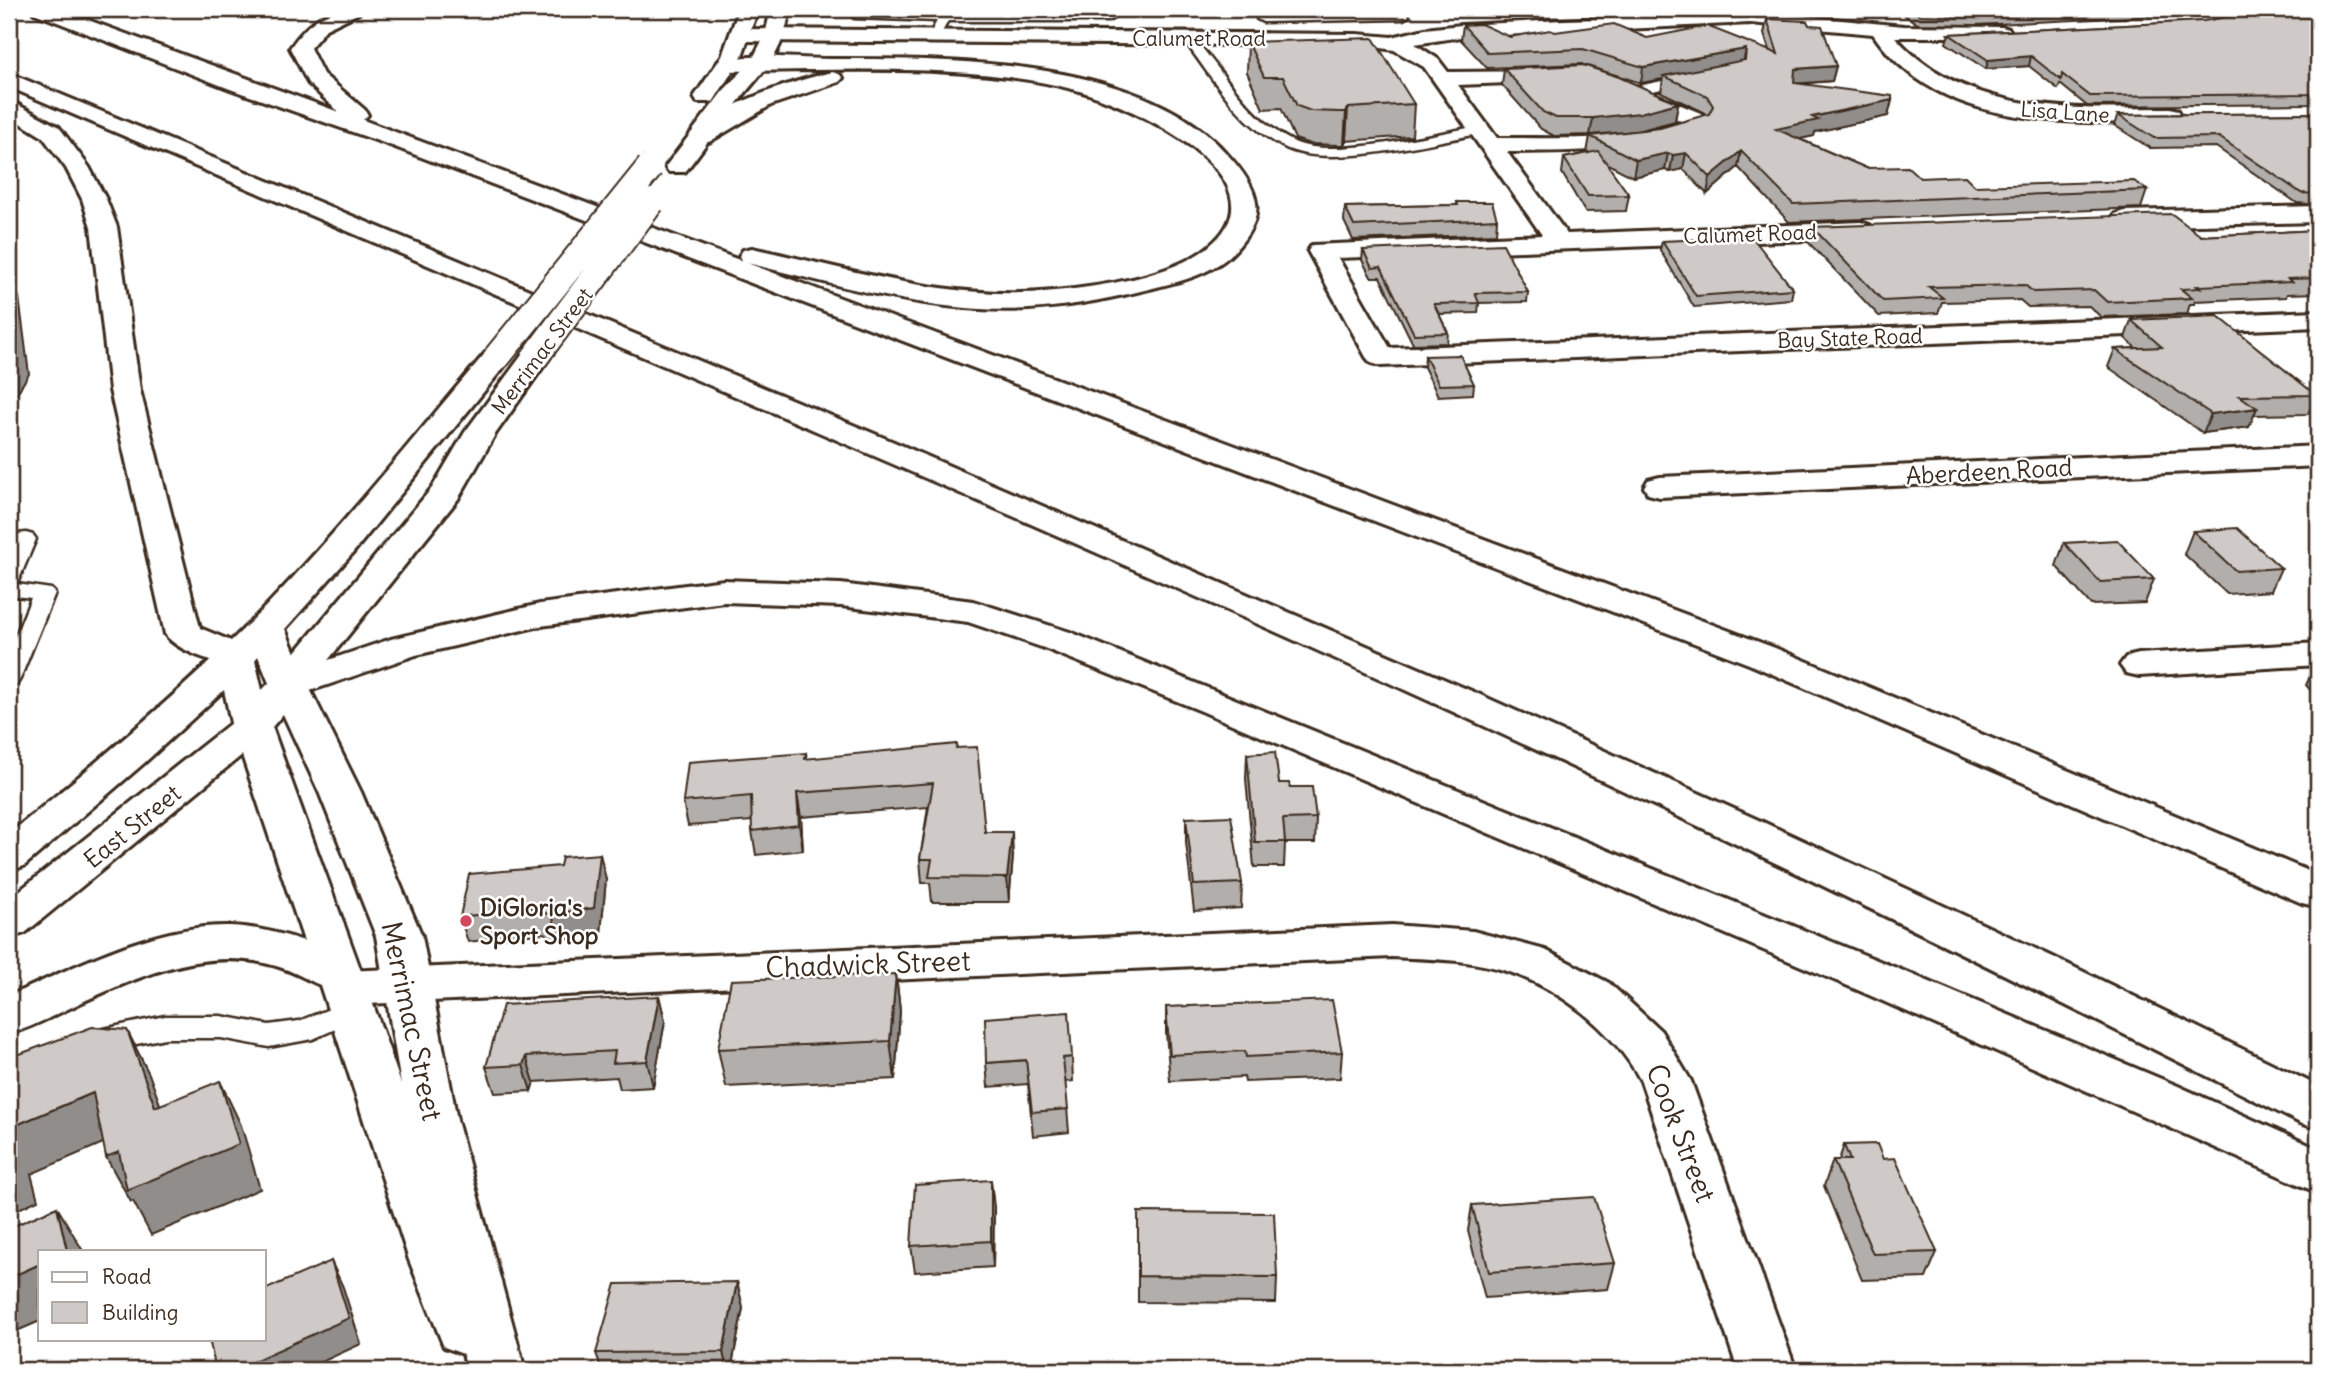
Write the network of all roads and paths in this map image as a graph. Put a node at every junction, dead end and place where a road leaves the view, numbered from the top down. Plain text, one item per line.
1 (41, 9) edge
2 (352, 9) edge
3 (748, 9) edge
4 (780, 9) edge
5 (1398, 9) edge
6 (858, 16) dead end
7 (1108, 18) dead end
8 (1264, 22) edge
9 (939, 27) junction
10 (1880, 30) junction
11 (2022, 32) edge
12 (741, 35) junction
13 (775, 35) junction
14 (1192, 38) junction
15 (1394, 43) junction
16 (727, 65) junction
17 (760, 65) junction
18 (923, 66) junction
19 (1581, 73) edge
20 (1698, 78) edge
21 (9, 79) edge
22 (1443, 79) junction
23 (1603, 79) edge
24 (1633, 91) junction
25 (9, 107) edge
26 (2196, 114) edge
27 (383, 135) junction
28 (701, 137) junction
29 (1485, 138) junction
30 (665, 165) junction
31 (2318, 214) edge
32 (2098, 220) edge
33 (1890, 229) edge
34 (647, 235) junction
35 (1559, 242) junction
36 (2318, 319) edge
37 (1381, 357) joint
38 (2318, 456) edge
39 (1660, 487) dead end
40 (9, 541) edge
41 (9, 580) edge
42 (9, 589) edge
43 (250, 641) junction
44 (2318, 654) edge
45 (2139, 665) dead end
46 (9, 679) edge
47 (289, 686) junction
48 (252, 726) junction
49 (9, 856) edge
50 (2318, 892) edge
51 (9, 922) edge
52 (1392, 941) joint
53 (407, 984) junction
54 (345, 991) junction
55 (9, 1016) edge
56 (73, 1049) edge
57 (2318, 1109) edge
58 (2318, 1172) edge
59 (481, 1370) edge
60 (496, 1370) edge
61 (1767, 1370) edge

1 - 27 main road
2 - 27 main road
3 - 12 main road, Merrimac Street
4 - 13 main road, Merrimac Street
5 - 8 lane
6 - 9 lane
7 - 9 lane
8 - 14 main road, Calumet Road
8 - 15 main road, Calumet Road
9 - 13 main road, Calumet Road
9 - 14 main road, Calumet Road
10 - 11 main road
10 - 15 main road
10 - 26 main road, Lisa Lane
12 - 13 main road, Calumet Road
12 - 16 main road, Merrimac Street
13 - 17 main road, Merrimac Street
14 - 29 lane
15 - 22 main road, Calumet Road
16 - 17 main road
16 - 30 main road, Merrimac Street
17 - 18 main road
17 - 28 main road, Merrimac Street
18 - 28 main road
18 - 34 main road
19 - 22 main road
20 - 24 lane
21 - 57 main road
22 - 29 main road, Calumet Road
23 - 24 main road
24 - 29 main road
25 - 43 main road
27 - 34 main road
28 - 30 main road, Merrimac Street
29 - 35 main road, Calumet Road
30 - 43 main road, Merrimac Street, bridge
30 - 47 main road, Merrimac Street, bridge
31 - 32 main road
33 - 35 main road, Calumet Road
34 - 50 main road
35 - 37 main road, Calumet Road
36 - 37 main road, Bay State Road
38 - 39 main road, Aberdeen Road
40 - 41 lane
42 - 46 lane
43 - 47 main road, Merrimac Street
43 - 48 main road, Merrimac Street
43 - 49 main road
44 - 45 main road
47 - 48 main road, Merrimac Street
47 - 53 main road, Merrimac Street
47 - 58 main road
48 - 51 main road, East Street
48 - 54 main road, Merrimac Street
52 - 53 main road, Chadwick Street
52 - 61 main road, Cook Street
53 - 54 main road, Chadwick Street
53 - 60 main road, Merrimac Street
54 - 55 main road
54 - 56 lane
54 - 59 main road, Merrimac Street

